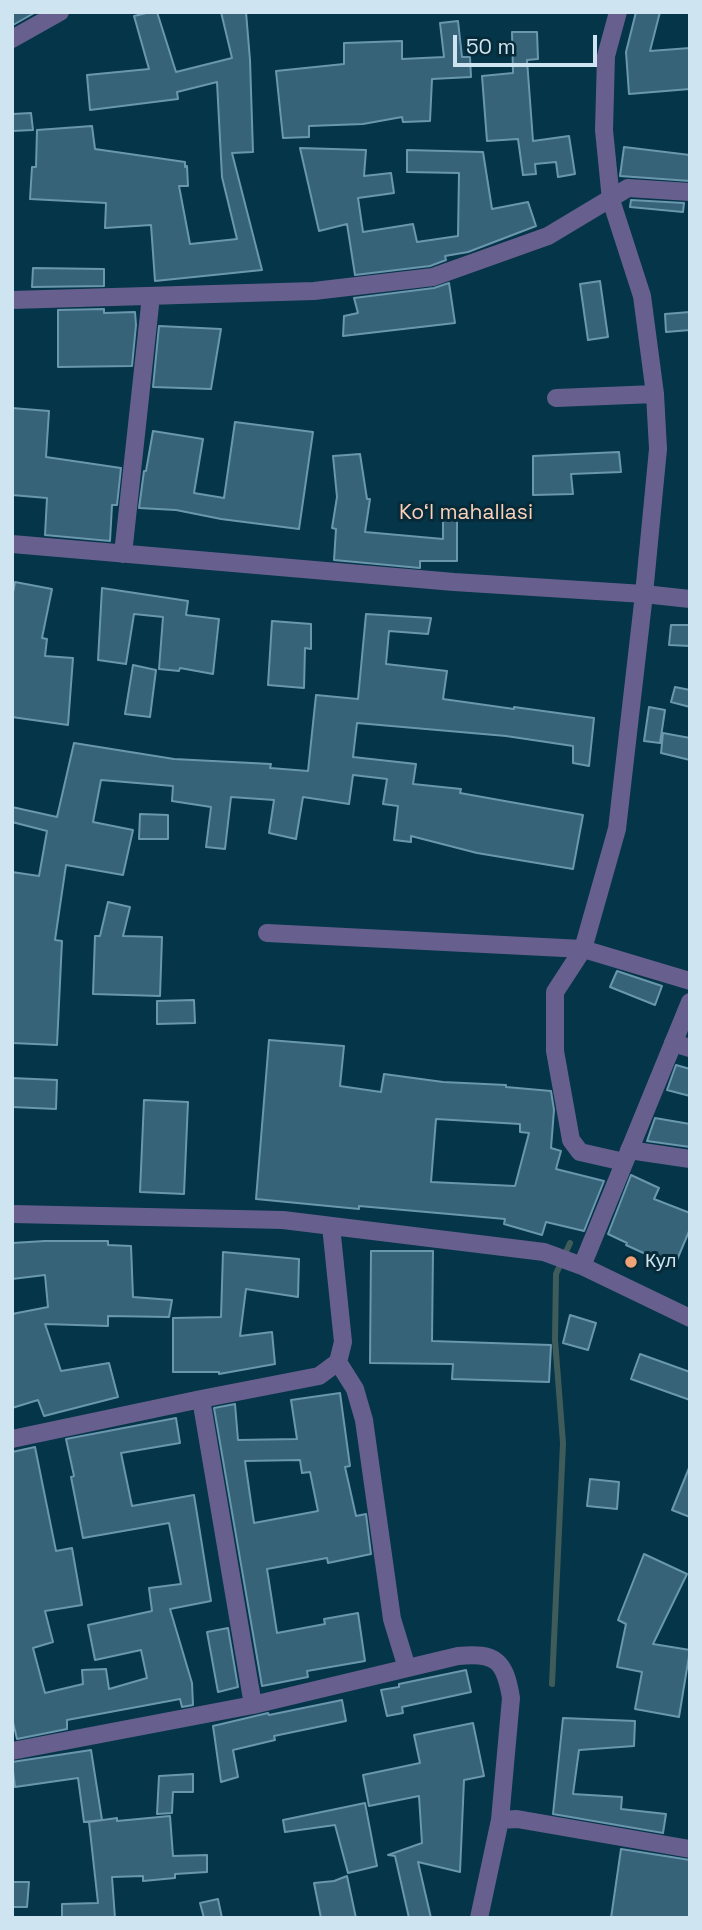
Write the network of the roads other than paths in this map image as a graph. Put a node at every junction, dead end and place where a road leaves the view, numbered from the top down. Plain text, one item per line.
1 (60, 12) edge
2 (618, 12) edge
3 (12, 39) edge
4 (690, 192) edge
5 (611, 200) junction
6 (151, 296) junction
7 (12, 300) edge
8 (655, 394) junction
9 (556, 398) dead end
10 (12, 544) edge
11 (123, 554) junction
12 (644, 594) junction
13 (690, 599) edge
14 (267, 933) dead end
15 (583, 949) junction
16 (690, 981) edge
17 (690, 1002) edge
18 (681, 1046) edge
19 (626, 1156) junction
20 (690, 1159) edge
21 (12, 1214) edge
22 (331, 1226) junction
23 (582, 1266) junction
24 (690, 1318) edge
25 (338, 1362) junction
26 (201, 1399) junction
27 (12, 1439) edge
28 (407, 1668) junction
29 (253, 1705) junction
30 (12, 1751) edge
31 (500, 1820) junction
32 (690, 1849) edge
33 (479, 1918) edge

1 - 3 street
2 - 5 street
4 - 5 street
5 - 6 street
5 - 8 street
6 - 7 street
6 - 11 street
8 - 9 street
8 - 12 street
10 - 11 street
11 - 12 street
12 - 13 street
12 - 15 street
14 - 15 street
15 - 16 street
15 - 19 street
17 - 18 street
18 - 19 street
19 - 20 street
19 - 23 street
21 - 22 street
22 - 23 street
22 - 25 street
23 - 24 street
25 - 26 street
25 - 28 street
26 - 27 street
26 - 29 street
28 - 29 street
28 - 31 street
29 - 30 street
31 - 32 street
31 - 33 street

